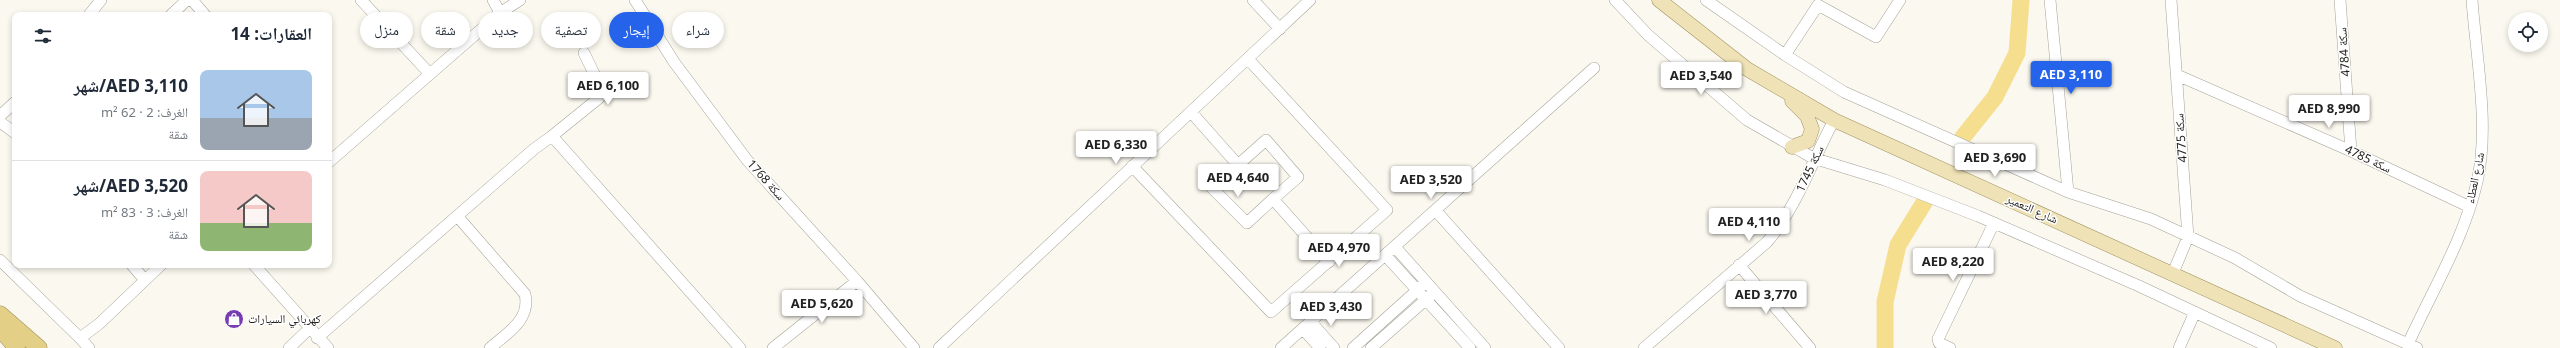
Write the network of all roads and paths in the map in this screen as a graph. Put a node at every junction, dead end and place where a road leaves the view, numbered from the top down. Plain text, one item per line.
1 (101, 0) edge
2 (187, 0) edge
3 (192, 0) edge
4 (361, 0) edge
5 (493, 0) edge
6 (520, 0) edge
7 (635, 0) edge
8 (1253, 0) edge
9 (1310, 0) edge
10 (1615, 0) edge
11 (1659, 0) edge
12 (1706, 0) edge
13 (1900, 0) edge
14 (2050, 0) edge
15 (2171, 0) edge
16 (2340, 0) edge
17 (2472, 0) edge
18 (1814, 2) edge
19 (91, 12) edge
20 (174, 12) edge
21 (202, 12) edge
22 (499, 12) edge
23 (502, 12) edge
24 (1280, 29) junction
25 (478, 32) edge
26 (584, 53) dead end
27 (1784, 55) junction
28 (1248, 59) junction
29 (1594, 68) dead end
30 (429, 73) junction
31 (2177, 75) junction
32 (1781, 88) junction
33 (12, 105) edge
34 (1191, 112) junction
35 (0, 116) edge
36 (1834, 120) junction
37 (0, 122) edge
38 (12, 127) edge
39 (552, 136) junction
40 (1792, 147) junction
41 (2351, 151) junction
42 (332, 157) edge
43 (1814, 158) junction
44 (1238, 165) junction
45 (1132, 166) junction
46 (2068, 192) junction
47 (1273, 199) junction
48 (2470, 207) junction
49 (1436, 211) junction
50 (458, 217) junction
51 (1994, 223) junction
52 (2188, 237) junction
53 (1395, 247) junction
54 (1386, 256) junction
55 (0, 260) edge
56 (1329, 262) junction
57 (1739, 265) junction
58 (135, 268) edge
59 (157, 268) edge
60 (257, 268) edge
61 (2173, 273) junction
62 (144, 279) junction
63 (857, 281) junction
64 (1426, 282) junction
65 (1417, 290) junction
66 (1434, 291) junction
67 (1426, 299) junction
68 (2195, 312) junction
69 (0, 314) edge
70 (1307, 326) junction
71 (0, 329) edge
72 (309, 329) junction
73 (80, 338) junction
74 (317, 338) junction
75 (2412, 346) edge
76 (17, 348) edge
77 (39, 348) edge
78 (89, 348) edge
79 (289, 348) edge
80 (328, 348) edge
81 (490, 348) edge
82 (740, 348) edge
83 (773, 348) edge
84 (914, 348) edge
85 (939, 348) edge
86 (1281, 348) edge
87 (1320, 348) edge
88 (1334, 348) edge
89 (1353, 348) edge
90 (1372, 348) edge
91 (1470, 348) edge
92 (1485, 348) edge
93 (1559, 348) edge
94 (1644, 348) edge
95 (1810, 348) edge
96 (1950, 348) edge
97 (2179, 348) edge
98 (2271, 348) edge
99 (2335, 348) edge

1 - 19 street
2 - 20 street
3 - 21 street
4 - 30 street
5 - 22 street
6 - 23 street
7 - 63 street, سكة 1768
8 - 24 street
9 - 24 street
10 - 40 street
11 - 32 main road, شارع التعمير
12 - 27 street
13 - 18 street
14 - 46 street
15 - 31 street, سكة 4775
16 - 41 street, سكة 4784
17 - 48 street, شارع العطاء
18 - 27 street
24 - 28 street
25 - 30 street
26 - 39 street
27 - 46 street
28 - 34 street
28 - 56 street
29 - 49 street
30 - 42 street
31 - 41 street, سكة 4785
31 - 52 street, سكة 4775
32 - 36 main road, شارع التعمير
32 - 40 main road
33 - 35 street
34 - 44 street
34 - 45 street
36 - 43 street, سكة 1745
36 - 61 main road, شارع التعمير
37 - 38 street
39 - 50 street
39 - 82 street
40 - 43 street
41 - 48 street, سكة 4785
43 - 51 street
43 - 57 street, سكة 1745
44 - 47 street
44 - 47 street
45 - 56 street
45 - 85 street
46 - 52 street
47 - 56 street
48 - 75 street, شارع العطاء
49 - 53 street
49 - 93 street
50 - 74 street
50 - 81 street
51 - 68 street
51 - 96 street
52 - 61 street, سكة 4775
52 - 75 street
53 - 54 street
53 - 64 street
54 - 65 street
54 - 70 street
55 - 73 street
57 - 94 street, سكة 1745
57 - 95 street
58 - 62 street
59 - 62 street
60 - 72 street
61 - 99 main road, شارع التعمير
62 - 73 street
63 - 83 street
63 - 84 street, سكة 1768
64 - 65 street
64 - 66 street
65 - 67 street
65 - 89 street
66 - 67 street
66 - 92 street
67 - 90 street
67 - 91 street
68 - 97 street
68 - 98 street
69 - 77 highway
70 - 86 street
70 - 87 street
70 - 88 street
71 - 76 highway
72 - 74 street
72 - 79 street
73 - 78 street
74 - 80 street

